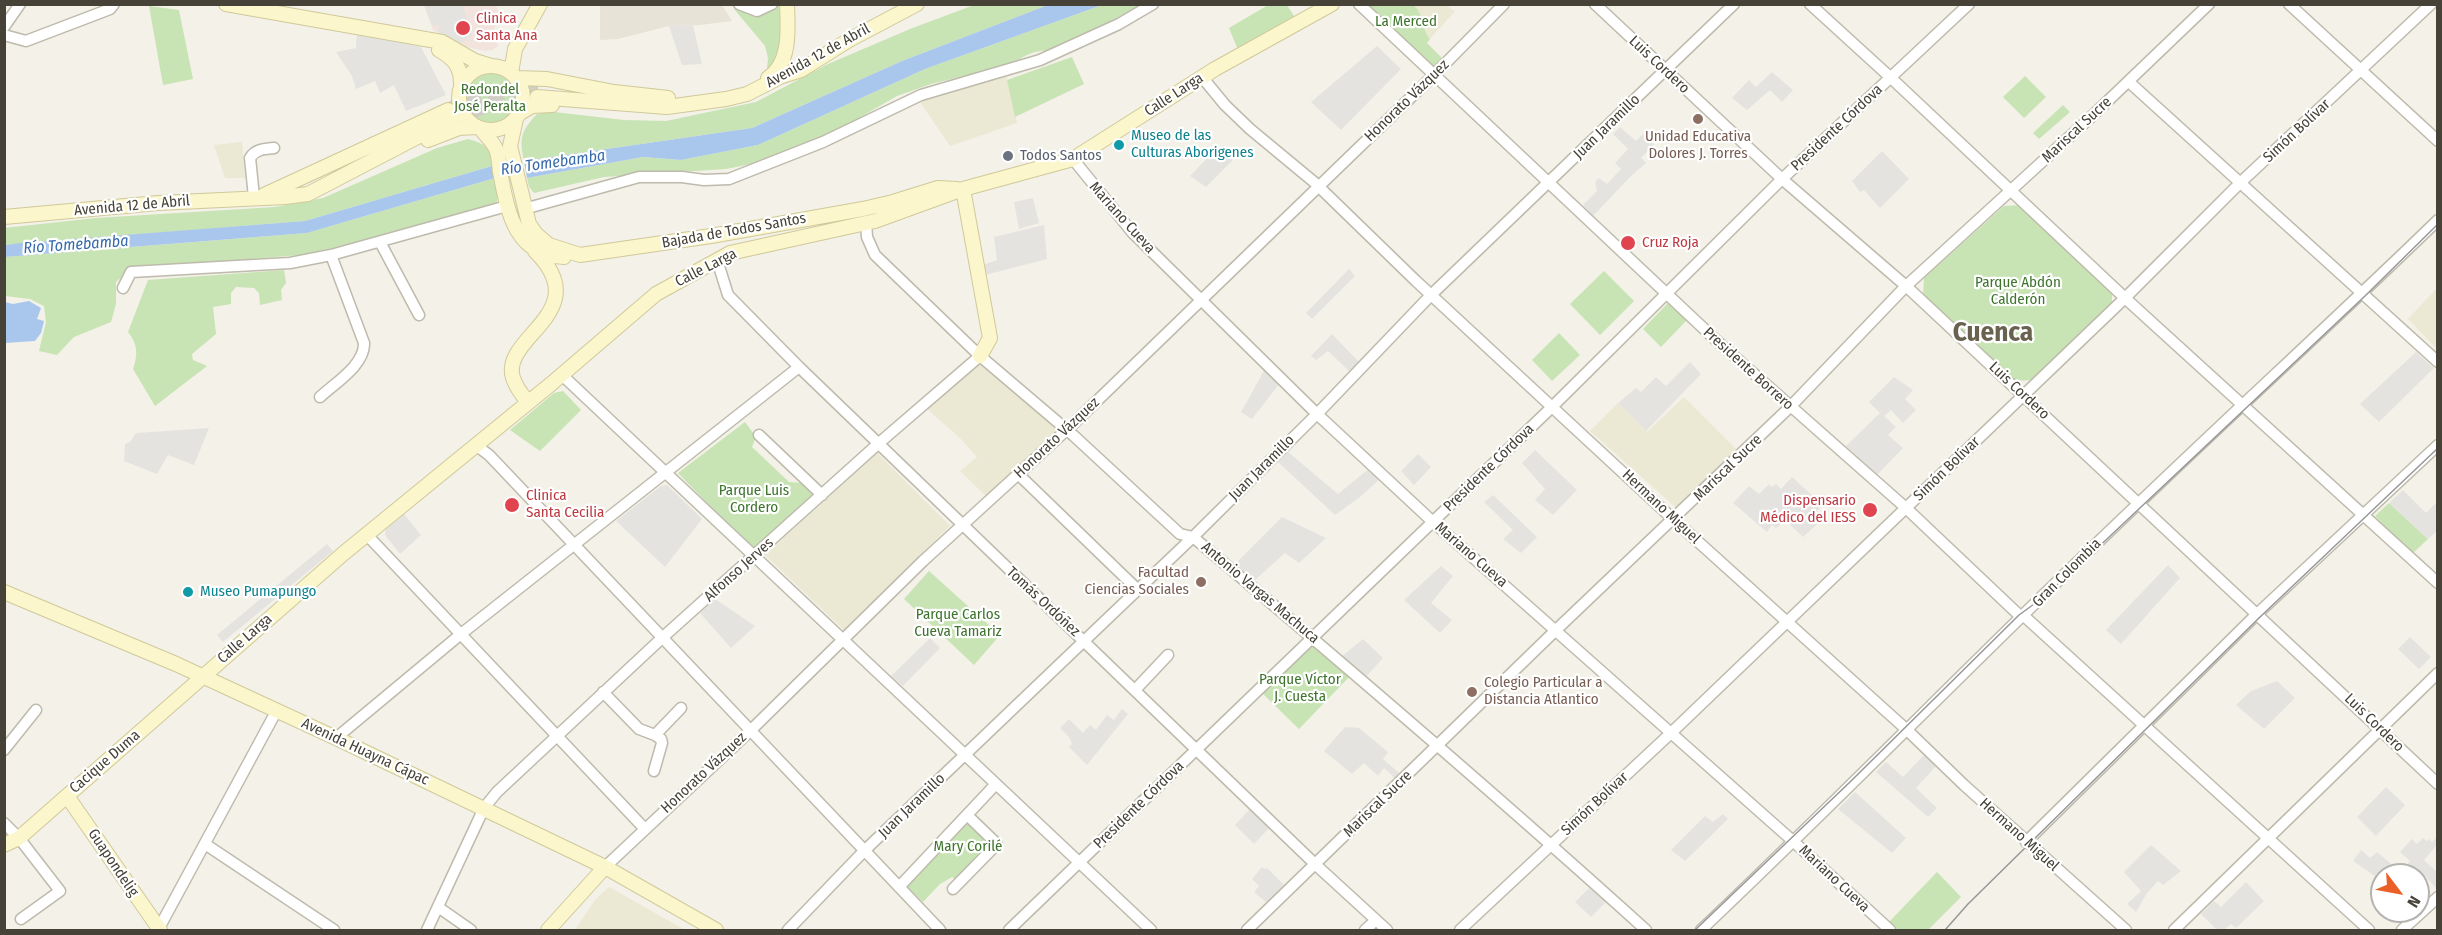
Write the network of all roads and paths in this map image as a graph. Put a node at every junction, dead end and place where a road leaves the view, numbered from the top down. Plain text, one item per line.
1 (20, 4) edge
2 (114, 4) edge
3 (226, 4) edge
4 (540, 4) edge
5 (739, 4) edge
6 (772, 4) edge
7 (787, 4) edge
8 (796, 4) edge
9 (917, 4) edge
10 (1153, 4) edge
11 (1332, 4) edge
12 (1359, 4) edge
13 (1504, 4) edge
14 (1595, 4) edge
15 (1734, 4) edge
16 (1810, 4) edge
17 (1970, 4) edge
18 (2209, 4) edge
19 (2289, 4) edge
20 (2431, 4) edge
21 (901, 8) edge
22 (4, 27) edge
23 (4, 35) edge
24 (417, 37) junction
25 (491, 66) junction
26 (781, 70) junction
27 (801, 70) junction
28 (2362, 70) junction
29 (1666, 71) junction
30 (1434, 75) junction
31 (514, 76) junction
32 (1202, 77) junction
33 (1890, 77) junction
34 (2129, 82) junction
35 (460, 88) junction
36 (668, 98) junction
37 (518, 116) junction
38 (479, 129) junction
39 (2438, 141) edge
40 (274, 148) dead end
41 (1073, 159) junction
42 (307, 176) junction
43 (1782, 179) junction
44 (1547, 183) junction
45 (2240, 183) junction
46 (1318, 187) junction
47 (963, 189) junction
48 (2010, 191) junction
49 (308, 194) junction
50 (257, 197) junction
51 (507, 206) junction
52 (524, 209) junction
53 (4, 217) edge
54 (2438, 220) edge
55 (866, 222) junction
56 (380, 242) junction
57 (531, 248) junction
58 (331, 255) junction
59 (580, 255) junction
60 (717, 260) junction
61 (1906, 286) junction
62 (123, 288) dead end
63 (1668, 293) junction
64 (2362, 294) junction
65 (1431, 295) junction
66 (2125, 298) junction
67 (1200, 300) junction
68 (419, 315) dead end
69 (980, 356) junction
70 (2438, 362) edge
71 (799, 367) junction
72 (562, 375) junction
73 (2023, 395) junction
74 (320, 396) dead end
75 (528, 402) junction
76 (2245, 405) junction
77 (1553, 406) junction
78 (1790, 407) junction
79 (1317, 414) junction
80 (1066, 429) junction
81 (759, 435) dead end
82 (879, 443) junction
83 (2438, 445) edge
84 (477, 446) junction
85 (666, 473) junction
86 (1019, 475) junction
87 (822, 495) junction
88 (2139, 503) junction
89 (1906, 508) junction
90 (2362, 514) junction
91 (1674, 520) junction
92 (1433, 522) junction
93 (962, 525) junction
94 (367, 535) junction
95 (1193, 537) junction
96 (574, 546) junction
97 (754, 556) junction
98 (2438, 583) edge
99 (1137, 589) junction
100 (4, 592) edge
101 (2256, 615) junction
102 (2024, 616) junction
103 (1787, 621) junction
104 (1556, 630) junction
105 (461, 634) junction
106 (662, 638) junction
107 (1312, 638) junction
108 (843, 640) junction
109 (1084, 640) junction
110 (1168, 655) dead end
111 (2438, 673) edge
112 (202, 676) junction
113 (1135, 690) junction
114 (603, 692) junction
115 (681, 708) dead end
116 (36, 710) dead end
117 (276, 710) junction
118 (2143, 726) junction
119 (1907, 730) junction
120 (2381, 730) junction
121 (750, 731) junction
122 (1671, 733) junction
123 (556, 735) junction
124 (655, 735) junction
125 (336, 738) junction
126 (1437, 746) junction
127 (1197, 749) junction
128 (4, 750) edge
129 (965, 755) junction
130 (654, 771) dead end
131 (996, 784) junction
132 (2438, 784) edge
133 (67, 796) junction
134 (484, 808) junction
135 (966, 815) junction
136 (4, 823) edge
137 (644, 828) junction
138 (20, 838) junction
139 (2267, 840) junction
140 (1794, 842) junction
141 (2026, 842) junction
142 (4, 844) edge
143 (205, 844) junction
144 (1552, 845) junction
145 (864, 851) junction
146 (1079, 862) junction
147 (1316, 865) junction
148 (605, 867) junction
149 (899, 887) junction
150 (953, 889) dead end
151 (2438, 897) edge
152 (438, 908) junction
153 (21, 919) dead end
154 (1376, 920) junction
155 (159, 930) edge
156 (334, 930) edge
157 (426, 930) edge
158 (471, 930) edge
159 (548, 930) edge
160 (716, 930) edge
161 (788, 930) edge
162 (940, 930) edge
163 (1009, 930) edge
164 (1151, 930) edge
165 (1247, 930) edge
166 (1365, 930) edge
167 (1388, 930) edge
168 (1460, 930) edge
169 (1646, 930) edge
170 (1701, 930) edge
171 (1890, 930) edge
172 (2126, 930) edge
173 (2174, 930) edge
174 (2369, 930) edge
175 (2402, 930) edge

1 - 22 street
2 - 23 street
3 - 24 street
4 - 31 street
5 - 6 street
7 - 26 street
8 - 26 street
9 - 21 street, Avenida 12 de Abril
10 - 52 street
11 - 32 street, Calle Larga
12 - 30 street, Presidente Borrero
13 - 30 street, Honorato Vázquez
14 - 29 street, Luis Cordero
15 - 29 street, Juan Jaramillo
16 - 33 street
17 - 33 street, Presidente Córdova
18 - 34 street, Mariscal Sucre
19 - 28 street
20 - 28 street, Simón Bolívar
21 - 27 street, Avenida 12 de Abril
24 - 25 street
24 - 35 street
25 - 31 street
25 - 35 street
26 - 27 street, Avenida 12 de Abril
26 - 36 street, Avenida 12 de Abril
26 - 36 street, Avenida 12 de Abril
27 - 37 street
28 - 39 street
28 - 45 street, Simón Bolívar
29 - 43 street, Luis Cordero
29 - 44 street, Juan Jaramillo
30 - 44 street, Presidente Borrero
30 - 46 street, Honorato Vázquez
31 - 36 street
31 - 37 street
32 - 41 street, Calle Larga
32 - 46 street, Hermano Miguel
33 - 43 street, Presidente Córdova
33 - 48 street
34 - 45 street
34 - 48 street, Mariscal Sucre
35 - 38 street
35 - 42 street
37 - 38 street
37 - 52 street, Bajada de Todos Santos
38 - 49 street
38 - 51 street
40 - 50 street
41 - 47 street, Calle Larga
41 - 67 street, Mariano Cueva
42 - 49 street, Avenida 12 de Abril
42 - 50 street, Avenida 12 de Abril
43 - 61 street, Luis Cordero
43 - 63 street, Presidente Córdova
44 - 63 street, Presidente Borrero
44 - 65 street, Juan Jaramillo
45 - 64 street
45 - 66 street, Simón Bolívar
46 - 65 street, Hermano Miguel
46 - 67 street, Honorato Vázquez
47 - 55 street, Calle Larga
47 - 59 street, Bajada de Todos Santos
47 - 69 street
48 - 61 street, Mariscal Sucre
48 - 66 street
49 - 50 street, Avenida 12 de Abril
50 - 53 street, Avenida 12 de Abril
51 - 56 street
51 - 57 street
52 - 59 street, Bajada de Todos Santos
54 - 64 street, Gran Colombia
55 - 60 street, Calle Larga
55 - 69 street, Antonio Vargas Machuca
56 - 58 street
56 - 68 street
57 - 59 street
57 - 75 street
58 - 62 street
58 - 74 street
60 - 71 street, Tomás Ordóñez
60 - 72 street, Calle Larga
61 - 73 street, Luis Cordero
61 - 78 street, Mariscal Sucre
63 - 77 street, Presidente Córdova
63 - 78 street, Presidente Borrero
64 - 70 street
64 - 76 street, Gran Colombia
65 - 77 street, Hermano Miguel
65 - 79 street, Juan Jaramillo
66 - 73 street, Simón Bolívar
66 - 76 street
67 - 79 street, Mariano Cueva
67 - 80 street, Honorato Vázquez
69 - 80 street, Antonio Vargas Machuca
69 - 82 street, Alfonso Jerves
71 - 82 street, Tomás Ordóñez
71 - 85 street
72 - 75 street, Calle Larga
72 - 85 street
73 - 88 street, Luis Cordero
73 - 89 street, Simón Bolívar
75 - 84 street, Calle Larga
76 - 88 street, Gran Colombia
76 - 90 street
77 - 91 street, Hermano Miguel
77 - 92 street, Presidente Córdova
78 - 89 street, Presidente Borrero
78 - 91 street, Mariscal Sucre
79 - 92 street, Mariano Cueva
79 - 95 street, Juan Jaramillo
80 - 86 street, Honorato Vázquez
80 - 95 street, Antonio Vargas Machuca
81 - 87 street
82 - 87 street, Alfonso Jerves
82 - 93 street, Tomás Ordóñez
83 - 90 street
84 - 94 street, Calle Larga
84 - 96 street
85 - 96 street
85 - 97 street
86 - 93 street, Honorato Vázquez
86 - 99 street
87 - 97 street, Alfonso Jerves
88 - 101 street, Luis Cordero
88 - 102 street, Gran Colombia
89 - 102 street, Presidente Borrero
89 - 103 street, Simón Bolívar
90 - 98 street
90 - 101 street
91 - 103 street, Hermano Miguel
91 - 104 street, Mariscal Sucre
92 - 104 street, Mariano Cueva
92 - 107 street, Presidente Córdova
93 - 108 street, Honorato Vázquez
93 - 109 street, Tomás Ordóñez
94 - 105 street
94 - 112 street, Calle Larga
95 - 99 street, Juan Jaramillo
95 - 107 street, Antonio Vargas Machuca
96 - 105 street
96 - 106 street
97 - 106 street, Alfonso Jerves
97 - 108 street
99 - 109 street, Juan Jaramillo
100 - 112 street, Avenida Huayna Cápac
101 - 118 street
101 - 120 street, Luis Cordero
102 - 118 street, Presidente Borrero
102 - 119 street, Gran Colombia
103 - 119 street, Hermano Miguel
103 - 122 street, Simón Bolívar
104 - 122 street, Mariano Cueva
104 - 126 street, Mariscal Sucre
105 - 123 street
105 - 125 street
106 - 114 street, Alfonso Jerves
106 - 121 street
107 - 126 street, Antonio Vargas Machuca
107 - 127 street, Presidente Córdova
108 - 121 street, Honorato Vázquez
108 - 129 street
109 - 113 street, Tomás Ordóñez
109 - 129 street, Juan Jaramillo
110 - 113 street
111 - 120 street
112 - 117 street, Avenida Huayna Cápac
112 - 133 street, Cacique Duma
113 - 127 street, Tomás Ordóñez
114 - 123 street, Alfonso Jerves
114 - 124 street
115 - 124 street
116 - 128 street
117 - 125 street, Avenida Huayna Cápac
117 - 143 street
118 - 139 street, Presidente Borrero
118 - 141 street
119 - 140 street, Gran Colombia
119 - 141 street, Hermano Miguel
120 - 132 street, Luis Cordero
120 - 139 street
121 - 137 street, Honorato Vázquez
121 - 145 street
122 - 140 street, Mariano Cueva
122 - 144 street, Simón Bolívar
123 - 134 street, Alfonso Jerves
123 - 137 street
124 - 130 street
125 - 134 street, Avenida Huayna Cápac
126 - 144 street, Antonio Vargas Machuca
126 - 147 street, Mariscal Sucre
127 - 146 street, Presidente Córdova
127 - 147 street, Tomás Ordóñez
129 - 131 street
129 - 145 street, Juan Jaramillo
131 - 135 street
131 - 146 street
133 - 138 street, Cacique Duma
133 - 155 street, Guapondelig
134 - 148 street, Avenida Huayna Cápac
134 - 152 street, Alfonso Jerves
135 - 149 street
135 - 150 street
136 - 138 street
137 - 148 street, Honorato Vázquez
138 - 142 street, Cacique Duma
138 - 153 street
139 - 173 street
139 - 174 street
140 - 170 street, Gran Colombia
140 - 171 street, Mariano Cueva
141 - 172 street, Hermano Miguel
143 - 155 street
143 - 156 street
144 - 168 street, Simón Bolívar
144 - 169 street, Antonio Vargas Machuca
145 - 149 street
145 - 161 street, Juan Jaramillo
146 - 163 street, Presidente Córdova
146 - 164 street
147 - 154 street, Tomás Ordóñez
147 - 165 street, Mariscal Sucre
148 - 159 street
148 - 160 street, Avenida Huayna Cápac
149 - 162 street
151 - 175 street
152 - 157 street, Alfonso Jerves
152 - 158 street
154 - 166 street
154 - 167 street, Tomás Ordóñez

